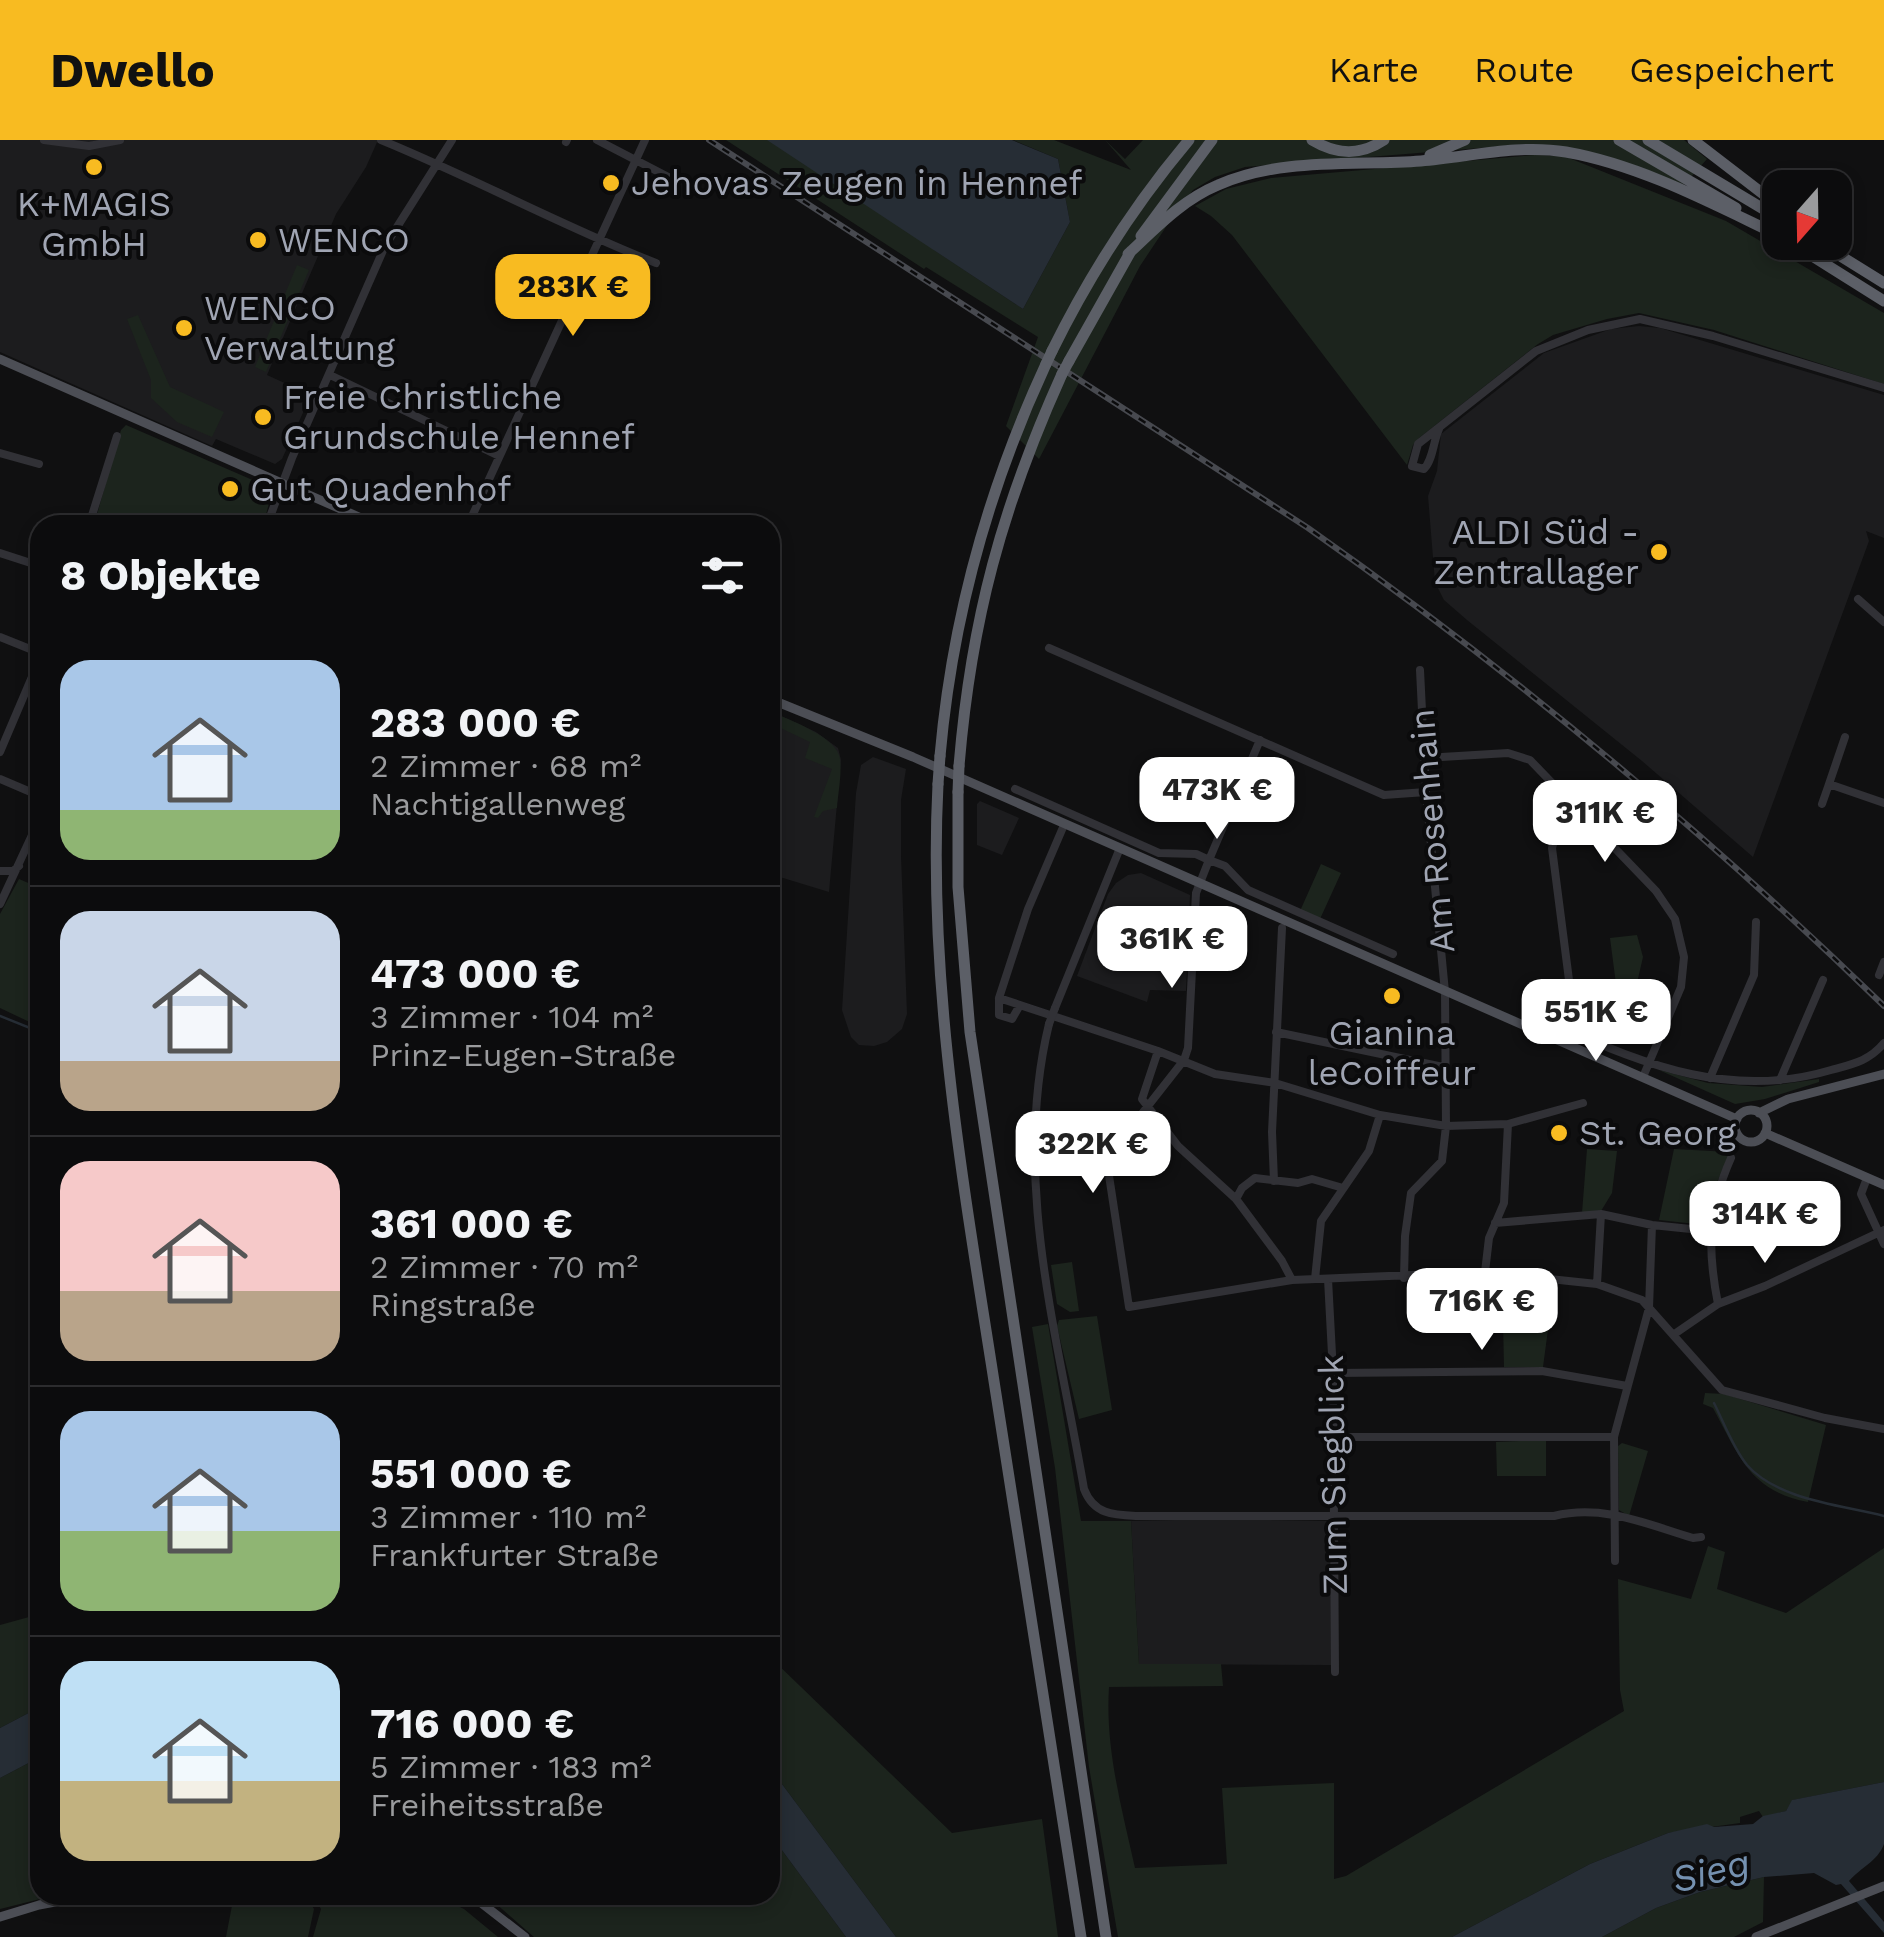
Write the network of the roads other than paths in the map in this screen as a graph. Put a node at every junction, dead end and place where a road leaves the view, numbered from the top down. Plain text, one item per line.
1 (44, 140) edge
2 (120, 140) edge
3 (381, 140) edge
4 (452, 140) edge
5 (597, 140) edge
6 (645, 140) edge
7 (1179, 140) edge
8 (1189, 140) edge
9 (1212, 140) edge
10 (1312, 140) edge
11 (1384, 140) edge
12 (1464, 140) edge
13 (1619, 140) edge
14 (1648, 140) edge
15 (1693, 140) edge
16 (635, 162) junction
17 (1402, 162) junction
18 (436, 163) junction
19 (1161, 173) junction
20 (678, 182) dead end
21 (1762, 193) edge
22 (1762, 208) edge
23 (1762, 225) edge
24 (1762, 229) edge
25 (598, 240) junction
26 (1128, 254) junction
27 (1818, 260) edge
28 (1847, 260) edge
29 (656, 262) dead end
30 (1884, 284) edge
31 (1884, 300) edge
32 (0, 359) edge
33 (330, 375) junction
34 (1884, 388) edge
35 (1438, 429) junction
36 (117, 436) dead end
37 (0, 453) edge
38 (499, 456) junction
39 (39, 464) dead end
40 (284, 484) junction
41 (92, 515) edge
42 (271, 515) edge
43 (354, 515) edge
44 (472, 515) edge
45 (0, 553) edge
46 (30, 563) edge
47 (1858, 599) dead end
48 (1884, 622) edge
49 (0, 637) edge
50 (1049, 648) dead end
51 (30, 651) edge
52 (1420, 670) dead end
53 (30, 686) edge
54 (780, 703) edge
55 (1846, 736) dead end
56 (1260, 740) junction
57 (1, 746) edge
58 (1424, 758) junction
59 (0, 779) edge
60 (1829, 784) junction
61 (1014, 789) dead end
62 (30, 792) edge
63 (1426, 792) junction
64 (1822, 804) dead end
65 (1884, 804) edge
66 (1575, 806) junction
67 (1064, 825) junction
68 (29, 845) edge
69 (1120, 848) junction
70 (1210, 860) junction
71 (19, 866) junction
72 (0, 871) edge
73 (1200, 883) junction
74 (0, 904) edge
75 (1756, 922) dead end
76 (1282, 928) dead end
77 (1393, 954) dead end
78 (1884, 962) edge
79 (1878, 977) edge
80 (1823, 980) dead end
81 (1445, 992) junction
82 (1000, 998) junction
83 (1020, 1005) junction
84 (1276, 1032) junction
85 (1884, 1043) edge
86 (1158, 1051) junction
87 (1184, 1060) junction
88 (1649, 1063) junction
89 (1444, 1066) junction
90 (1884, 1074) edge
91 (1643, 1077) junction
92 (1710, 1078) junction
93 (1780, 1080) junction
94 (1274, 1083) junction
95 (1583, 1103) dead end
96 (1149, 1107) junction
97 (1759, 1113) junction
98 (1380, 1115) junction
99 (1737, 1119) junction
100 (1508, 1124) junction
101 (1446, 1126) junction
102 (1765, 1133) junction
103 (1731, 1158) dead end
104 (1868, 1178) junction
105 (1274, 1180) junction
106 (1884, 1184) edge
107 (1343, 1188) junction
108 (1236, 1199) junction
109 (1602, 1214) junction
110 (1496, 1222) junction
111 (1652, 1225) junction
112 (1710, 1231) junction
113 (1881, 1231) edge
114 (1884, 1244) edge
115 (1485, 1272) junction
116 (1404, 1278) junction
117 (1328, 1279) junction
118 (1292, 1280) junction
119 (1315, 1280) junction
120 (1598, 1284) junction
121 (1718, 1304) junction
122 (1649, 1308) junction
123 (1674, 1335) junction
124 (1333, 1373) junction
125 (1627, 1386) junction
126 (1884, 1428) edge
127 (1334, 1437) junction
128 (1614, 1437) junction
129 (1614, 1512) junction
130 (1334, 1516) junction
131 (1701, 1537) dead end
132 (1615, 1561) dead end
133 (1335, 1672) dead end
134 (1884, 1886) edge
135 (38, 1905) edge
136 (485, 1905) edge
137 (0, 1917) edge
138 (525, 1937) edge
139 (1081, 1937) edge
140 (1106, 1937) edge
141 (1756, 1937) edge

1 - 2 street
3 - 18 street
4 - 18 street
5 - 16 street
6 - 16 street
7 - 19 highway
8 - 19 highway
9 - 26 highway
10 - 11 highway
12 - 17 highway
13 - 23 highway
14 - 22 highway
15 - 21 highway
16 - 20 street
16 - 25 street
17 - 24 highway
17 - 26 highway
18 - 25 street
18 - 33 street
19 - 139 highway, bridge
25 - 29 street
25 - 38 street
26 - 140 highway, bridge
27 - 31 highway
28 - 30 highway
32 - 40 main road
33 - 38 street
33 - 40 street
34 - 35 street
35 - 35 street
36 - 41 street
37 - 39 street
38 - 44 street
40 - 42 street
40 - 43 main road
45 - 46 street
47 - 48 street
49 - 51 street
50 - 56 street
52 - 58 street, Am Rosenhain
53 - 57 street
54 - 67 main road
55 - 60 street
56 - 63 street
56 - 70 street
58 - 63 street, Am Rosenhain
58 - 66 street
59 - 62 street
60 - 64 street
60 - 65 street
61 - 70 street
63 - 81 street, Am Rosenhain
66 - 88 street
66 - 88 street
67 - 69 main road
67 - 82 street
68 - 71 street
69 - 73 main road
69 - 130 street, bridge
70 - 73 street
70 - 77 street
71 - 72 street
71 - 74 street
73 - 81 main road
73 - 87 street
75 - 92 street
76 - 84 street
78 - 79 street
80 - 93 street
81 - 89 street, Am Rosenhain
81 - 91 main road
82 - 83 street
82 - 83 street
83 - 86 street
84 - 89 street
84 - 94 street
85 - 93 street
86 - 87 street
86 - 96 street
87 - 94 street
87 - 96 street
88 - 91 street
88 - 92 street
89 - 101 street, Am Rosenhain
90 - 97 main road
91 - 99 main road
92 - 93 street
94 - 98 street
94 - 105 street
95 - 100 street
96 - 108 street
96 - 118 street
97 - 99 main road
97 - 102 main road
98 - 101 street
98 - 107 street
99 - 102 main road
100 - 101 street
100 - 110 street
101 - 116 street, Am Rosenhain
102 - 104 main road
103 - 112 street
104 - 106 main road
104 - 113 street
105 - 107 street
105 - 108 street
107 - 119 street
108 - 118 street
109 - 110 street
109 - 111 street
109 - 120 street
110 - 115 street
111 - 112 street
111 - 122 street
112 - 121 street
113 - 114 street
113 - 121 street
115 - 116 street
115 - 120 street
116 - 117 street
117 - 119 street
117 - 124 street, Zum Siegblick
118 - 119 street
120 - 122 street
121 - 123 street
122 - 123 street
122 - 125 street
123 - 126 street
124 - 125 street
124 - 127 street, Zum Siegblick
125 - 128 street
127 - 128 street
127 - 130 street, Zum Siegblick
128 - 129 street
129 - 130 street
129 - 131 street
129 - 132 street
130 - 133 street, Zum Siegblick
134 - 141 main road
135 - 137 main road
136 - 138 main road

